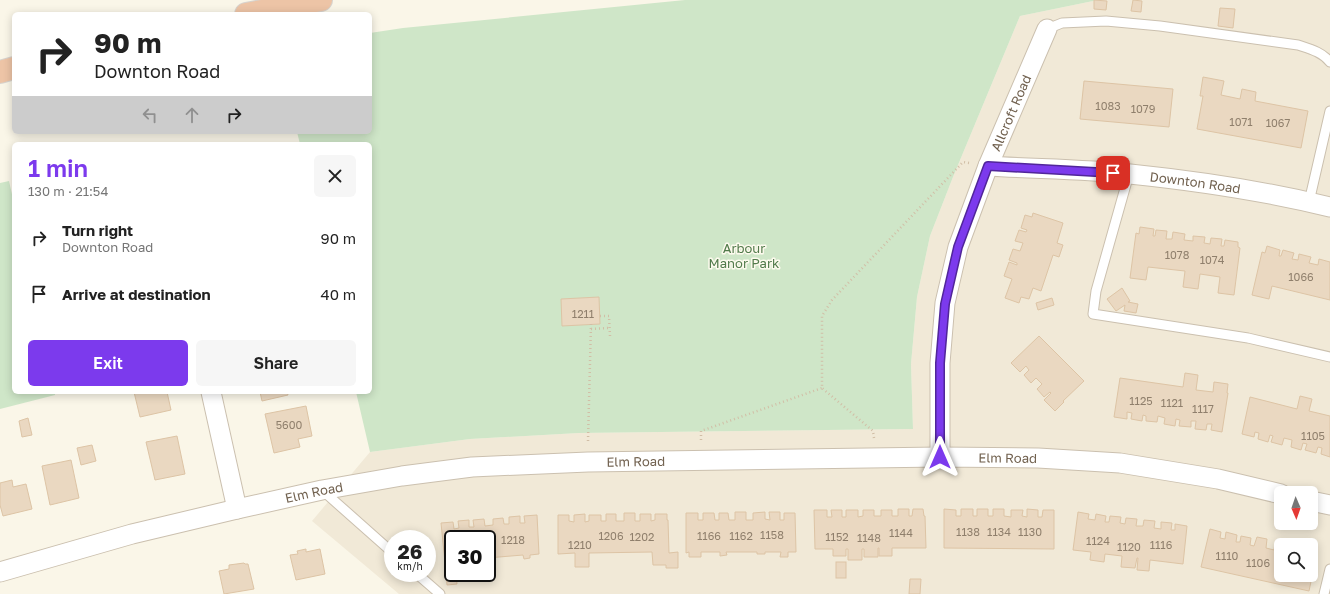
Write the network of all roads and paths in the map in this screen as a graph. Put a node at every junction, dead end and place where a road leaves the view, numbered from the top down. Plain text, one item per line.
1 (321, 0) edge
2 (257, 12) edge
3 (1047, 29) joint
4 (1330, 62) edge
5 (12, 69) edge
6 (0, 72) edge
7 (1330, 110) edge
8 (988, 166) junction
9 (1129, 174) junction
10 (1309, 202) junction
11 (1330, 207) edge
12 (600, 316) dead end
13 (591, 324) dead end
14 (609, 328) junction
15 (591, 329) junction
16 (610, 336) dead end
17 (1330, 357) edge
18 (822, 388) junction
19 (211, 394) edge
20 (940, 457) junction
21 (874, 458) junction
22 (701, 461) junction
23 (588, 462) junction
24 (322, 490) junction
25 (1274, 492) edge
26 (1318, 502) edge
27 (1330, 505) edge
28 (237, 509) junction
29 (384, 545) edge
30 (1330, 569) edge
31 (0, 572) edge
32 (426, 582) edge
33 (440, 594) edge
34 (1324, 594) edge

1 - 2 highway
3 - 4 lane
3 - 8 street, Allcroft Road
5 - 6 highway
7 - 10 lane
8 - 9 street, Downton Road
8 - 18 path
8 - 20 street, Allcroft Road
9 - 10 street, Downton Road
9 - 17 lane
10 - 11 street, Downton Road
12 - 14 path
13 - 15 path
14 - 15 path
14 - 16 path
15 - 23 path
18 - 21 path
18 - 22 path
19 - 28 street
20 - 21 street, Elm Road
20 - 25 street, Elm Road
21 - 22 street, Elm Road
22 - 23 street, Elm Road
23 - 24 street, Elm Road
24 - 28 street, Elm Road
24 - 29 lane
26 - 27 street
28 - 31 street, Elm Road
30 - 34 lane
32 - 33 lane

